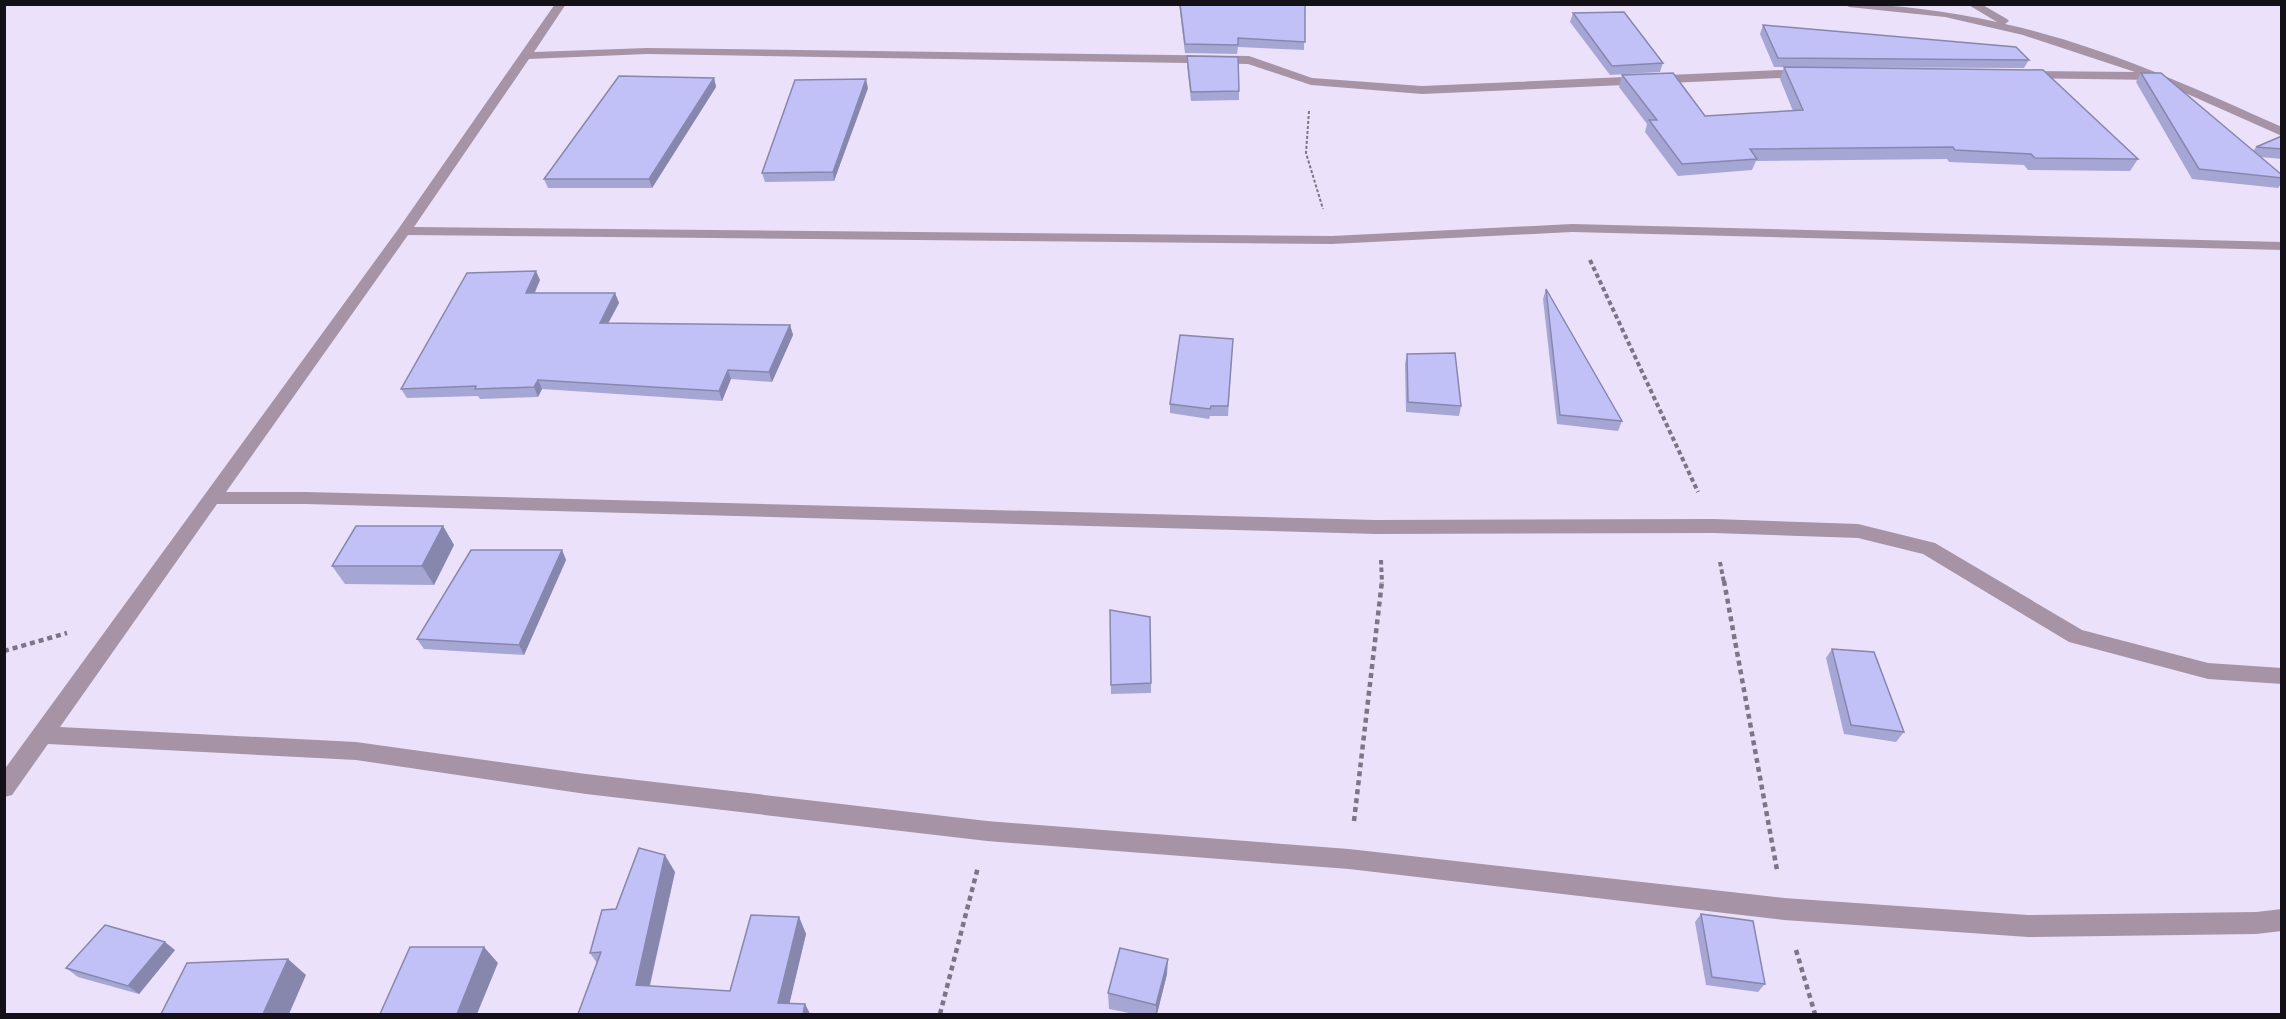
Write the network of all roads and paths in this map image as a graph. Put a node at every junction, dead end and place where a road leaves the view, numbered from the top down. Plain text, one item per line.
1 (561, 4) edge
2 (1849, 4) edge
3 (1972, 4) edge
4 (2026, 32) junction
5 (524, 56) junction
6 (1816, 73) edge
7 (2016, 75) edge
8 (2158, 76) junction
9 (1311, 81) junction
10 (2282, 132) edge
11 (1572, 228) junction
12 (404, 231) junction
13 (1332, 240) junction
14 (2282, 246) edge
15 (211, 498) junction
16 (1714, 526) junction
17 (1376, 527) junction
18 (2282, 676) edge
19 (41, 735) junction
20 (4, 788) edge
21 (987, 831) junction
22 (1349, 860) junction
23 (1784, 909) junction
24 (2282, 920) edge
25 (940, 1014) edge
26 (1815, 1014) edge

1 - 5 street
2 - 4 street
3 - 4 street
4 - 8 street
5 - 9 street
5 - 12 street
6 - 9 street
7 - 8 street
8 - 10 street
9 - 13 path
11 - 13 street
11 - 14 street
11 - 16 path
12 - 13 street
12 - 15 street
15 - 17 street
15 - 19 street
16 - 17 street
16 - 18 street
16 - 23 path
17 - 22 path
19 - 20 street
19 - 21 street
21 - 22 street
21 - 25 path
22 - 23 street
23 - 24 street
23 - 26 path

